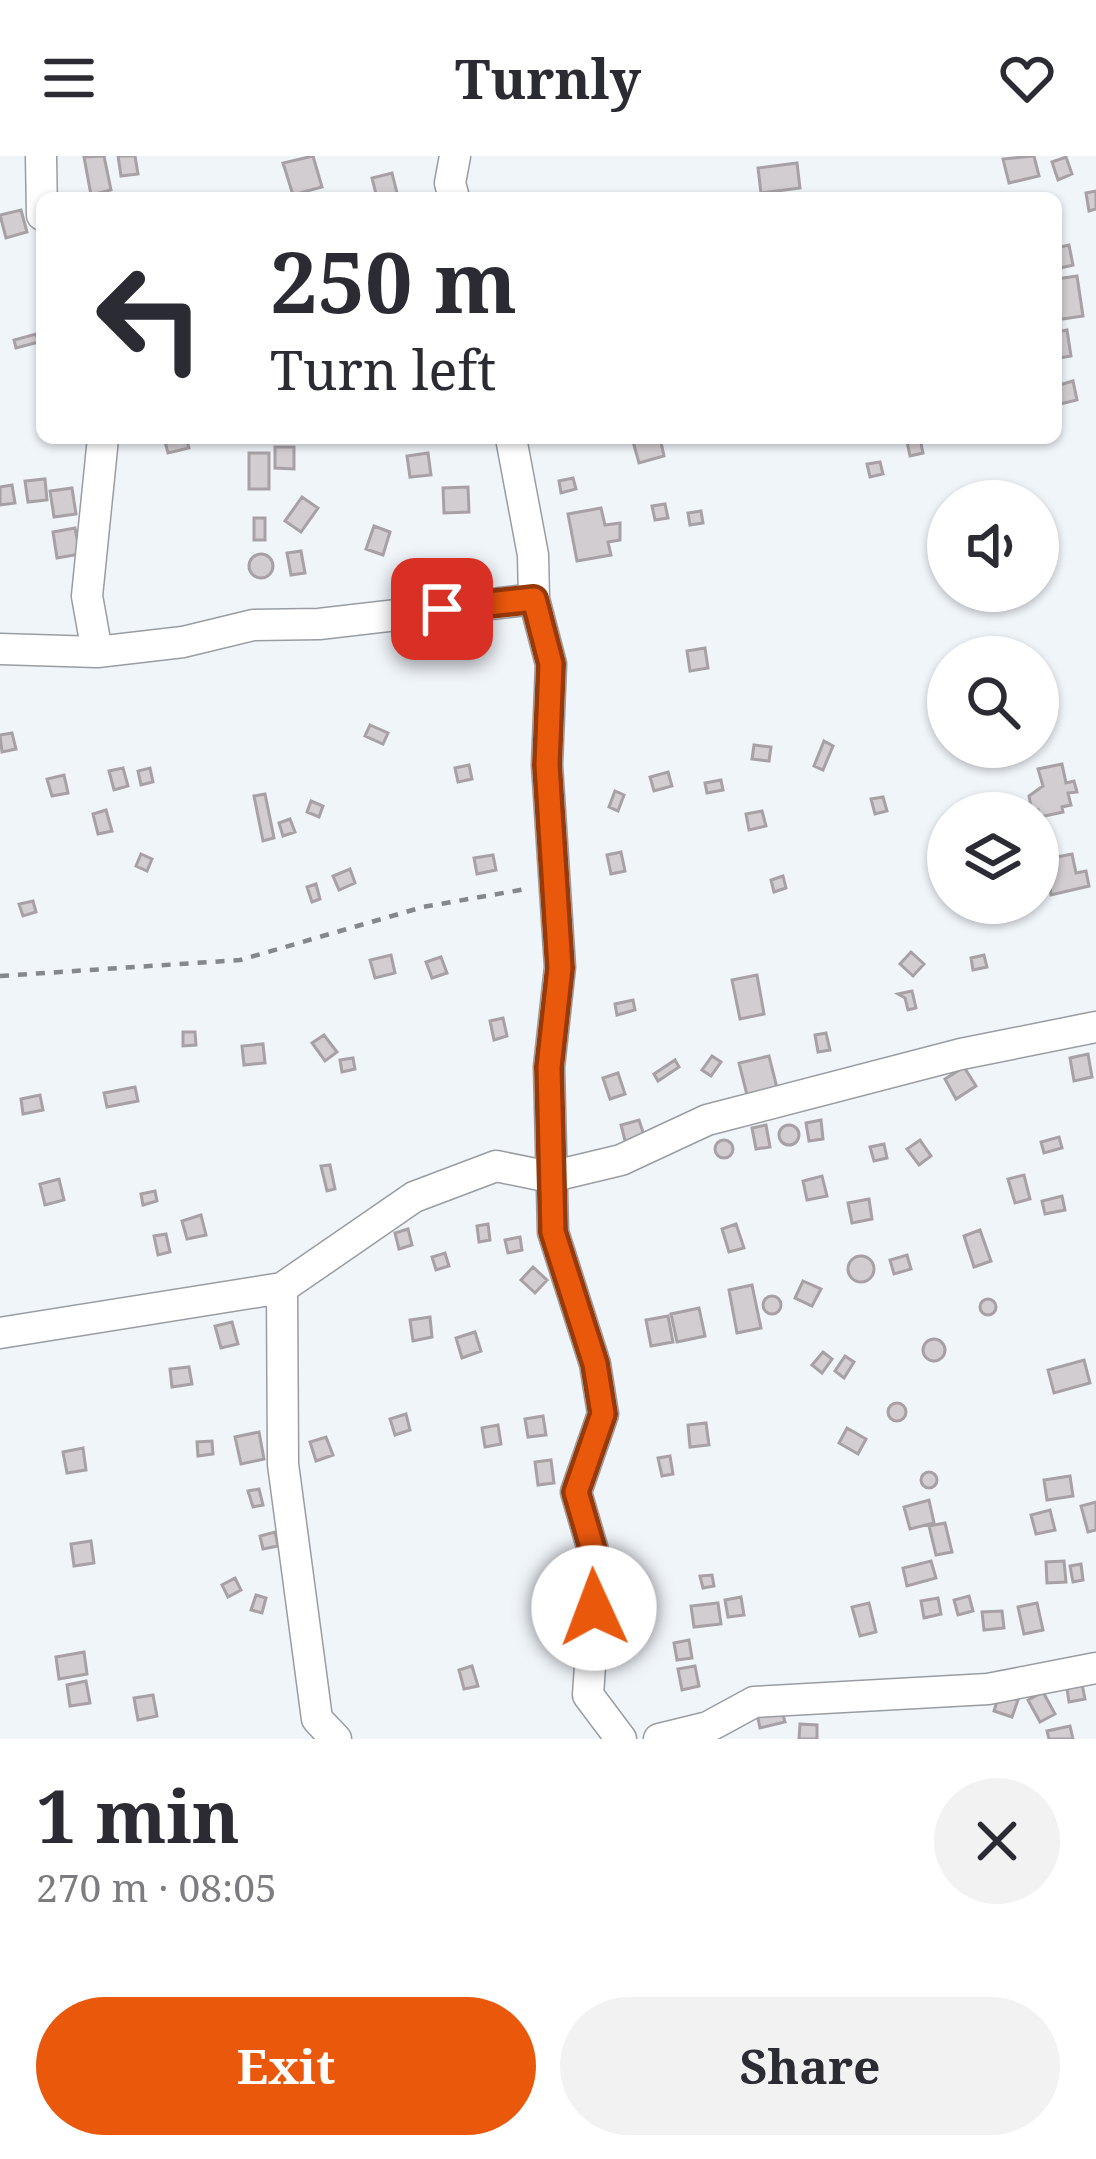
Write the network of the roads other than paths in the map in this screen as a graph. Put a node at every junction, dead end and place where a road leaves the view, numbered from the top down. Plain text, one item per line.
1 (40, 156) edge
2 (455, 156) edge
3 (41, 192) edge
4 (452, 192) edge
5 (102, 444) edge
6 (512, 444) edge
7 (534, 599) junction
8 (0, 650) edge
9 (97, 652) junction
10 (1096, 1027) edge
11 (550, 1177) junction
12 (281, 1288) junction
13 (0, 1333) edge
14 (1096, 1668) edge
15 (712, 1733) edge
16 (336, 1739) edge
17 (621, 1739) edge
18 (659, 1739) edge

1 - 3 street
2 - 4 street
5 - 9 street
6 - 7 street
7 - 9 street
7 - 11 street
8 - 9 street
10 - 11 street
11 - 12 street
11 - 17 street
12 - 13 street
12 - 16 street
14 - 15 street
15 - 18 street

